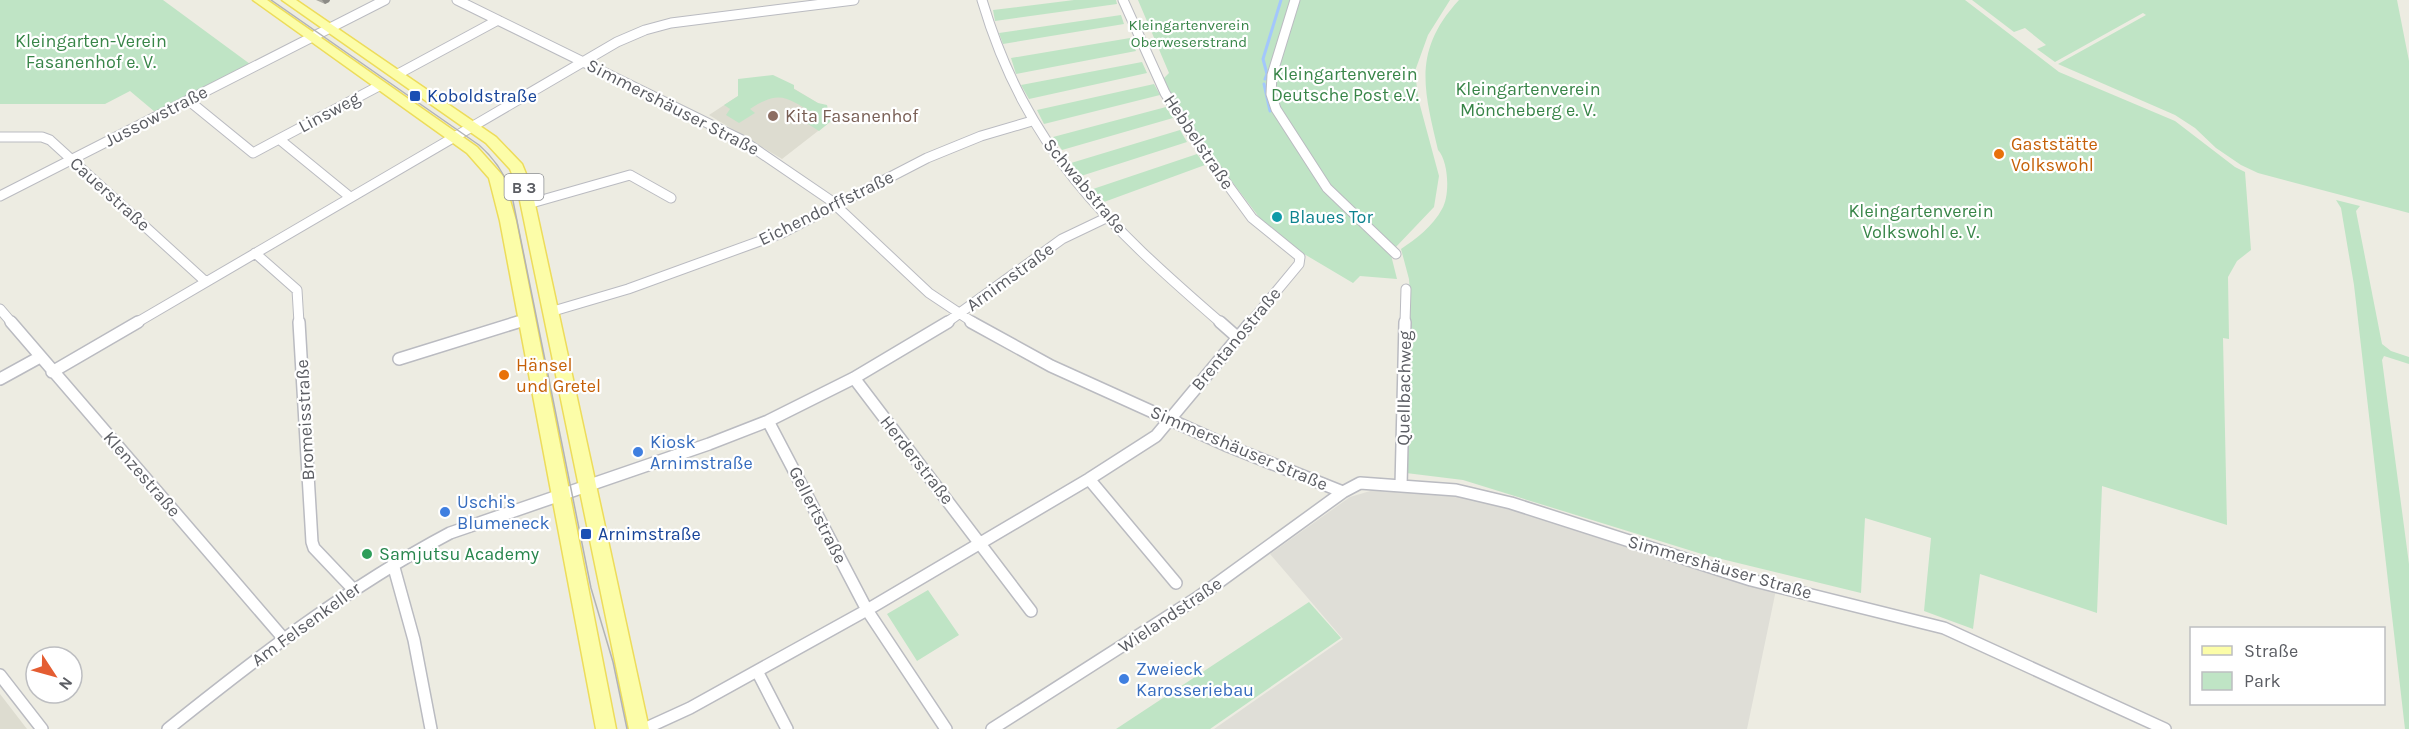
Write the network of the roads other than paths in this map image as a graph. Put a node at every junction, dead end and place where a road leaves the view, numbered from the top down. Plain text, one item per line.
1 (260, 0) edge
2 (288, 0) edge
3 (385, 0) edge
4 (457, 0) edge
5 (854, 0) edge
6 (982, 0) edge
7 (1123, 0) edge
8 (1295, 0) edge
9 (498, 20) junction
10 (329, 28) junction
11 (312, 37) junction
12 (583, 61) junction
13 (398, 74) junction
14 (380, 86) junction
15 (188, 100) junction
16 (1032, 121) junction
17 (473, 127) junction
18 (0, 136) edge
19 (454, 138) junction
20 (279, 139) junction
21 (70, 158) junction
22 (0, 196) edge
23 (350, 197) junction
24 (671, 198) dead end
25 (528, 204) junction
26 (836, 204) junction
27 (1106, 218) junction
28 (255, 253) junction
29 (1396, 254) dead end
30 (1299, 264) joint
31 (206, 282) junction
32 (1406, 289) dead end
33 (0, 309) edge
34 (550, 312) junction
35 (959, 315) junction
36 (527, 319) junction
37 (1237, 337) junction
38 (40, 357) junction
39 (399, 359) dead end
40 (52, 372) junction
41 (854, 378) junction
42 (0, 380) edge
43 (1170, 420) junction
44 (768, 421) junction
45 (1089, 479) junction
46 (589, 485) junction
47 (1401, 486) junction
48 (1343, 492) junction
49 (560, 496) junction
50 (980, 542) junction
51 (393, 564) junction
52 (1176, 584) dead end
53 (353, 589) junction
54 (867, 610) junction
55 (1031, 611) dead end
56 (284, 639) junction
57 (757, 671) junction
58 (0, 675) edge
59 (42, 729) edge
60 (168, 729) edge
61 (432, 729) edge
62 (606, 729) edge
63 (641, 729) edge
64 (787, 729) edge
65 (946, 729) edge
66 (992, 729) edge
67 (2165, 729) edge

1 - 11 main road, B 3
2 - 10 main road, B 3
3 - 10 street, Jussowstraße
4 - 9 street, Simmershäuser Straße
5 - 12 street
6 - 16 street, Schwabstraße
7 - 30 street, Hebbelstraße
8 - 29 street
9 - 12 street, Simmershäuser Straße
9 - 13 street
10 - 11 street, Jussowstraße
10 - 13 main road, B 3
11 - 14 main road, B 3
11 - 15 street, Jussowstraße
12 - 17 street
12 - 26 street, Simmershäuser Straße
13 - 17 main road, B 3
14 - 19 main road, B 3
14 - 20 street, Linsweg
15 - 20 street, Linsweg
15 - 21 street, Jussowstraße
16 - 26 street, Eichendorffstraße
16 - 27 street, Schwabstraße
17 - 19 street
17 - 25 main road, B 3
18 - 21 street, Cauerstraße
19 - 23 street
19 - 36 main road, B 3
20 - 23 street
21 - 22 street, Jussowstraße
21 - 31 street, Cauerstraße
23 - 28 street
24 - 25 street
25 - 34 main road, B 3
26 - 34 street, Eichendorffstraße
26 - 35 street, Simmershäuser Straße
27 - 35 street, Arnimstraße
27 - 37 street, Schwabstraße
28 - 31 street
28 - 53 street, Bromeisstraße
30 - 37 street, Brentanostraße
31 - 40 street
32 - 47 street, Quellbachweg
33 - 38 street, Klenzestraße
34 - 46 main road, B 3
35 - 41 street, Arnimstraße
35 - 43 street, Simmershäuser Straße
36 - 39 street
36 - 49 main road, B 3
37 - 43 street, Brentanostraße
38 - 40 street, Klenzestraße
38 - 42 street
40 - 56 street, Klenzestraße
41 - 44 street, Arnimstraße
41 - 50 street, Herderstraße
43 - 45 street, Brentanostraße
43 - 48 street, Simmershäuser Straße
44 - 46 street, Arnimstraße
44 - 54 street, Gellertstraße
45 - 50 street, Brentanostraße
45 - 52 street
46 - 49 street, Am Felsenkeller
46 - 63 main road, B 3
47 - 48 street, Simmershäuser Straße
47 - 67 street, Simmershäuser Straße
48 - 66 street, Wielandstraße
49 - 51 street, Am Felsenkeller
49 - 62 main road, B 3
50 - 54 street, Brentanostraße
50 - 55 street
51 - 53 street, Am Felsenkeller
51 - 61 street
53 - 56 street, Am Felsenkeller
54 - 57 street, Brentanostraße
54 - 65 street
56 - 60 street, Am Felsenkeller
57 - 63 street, Brentanostraße
57 - 64 street
58 - 59 street

